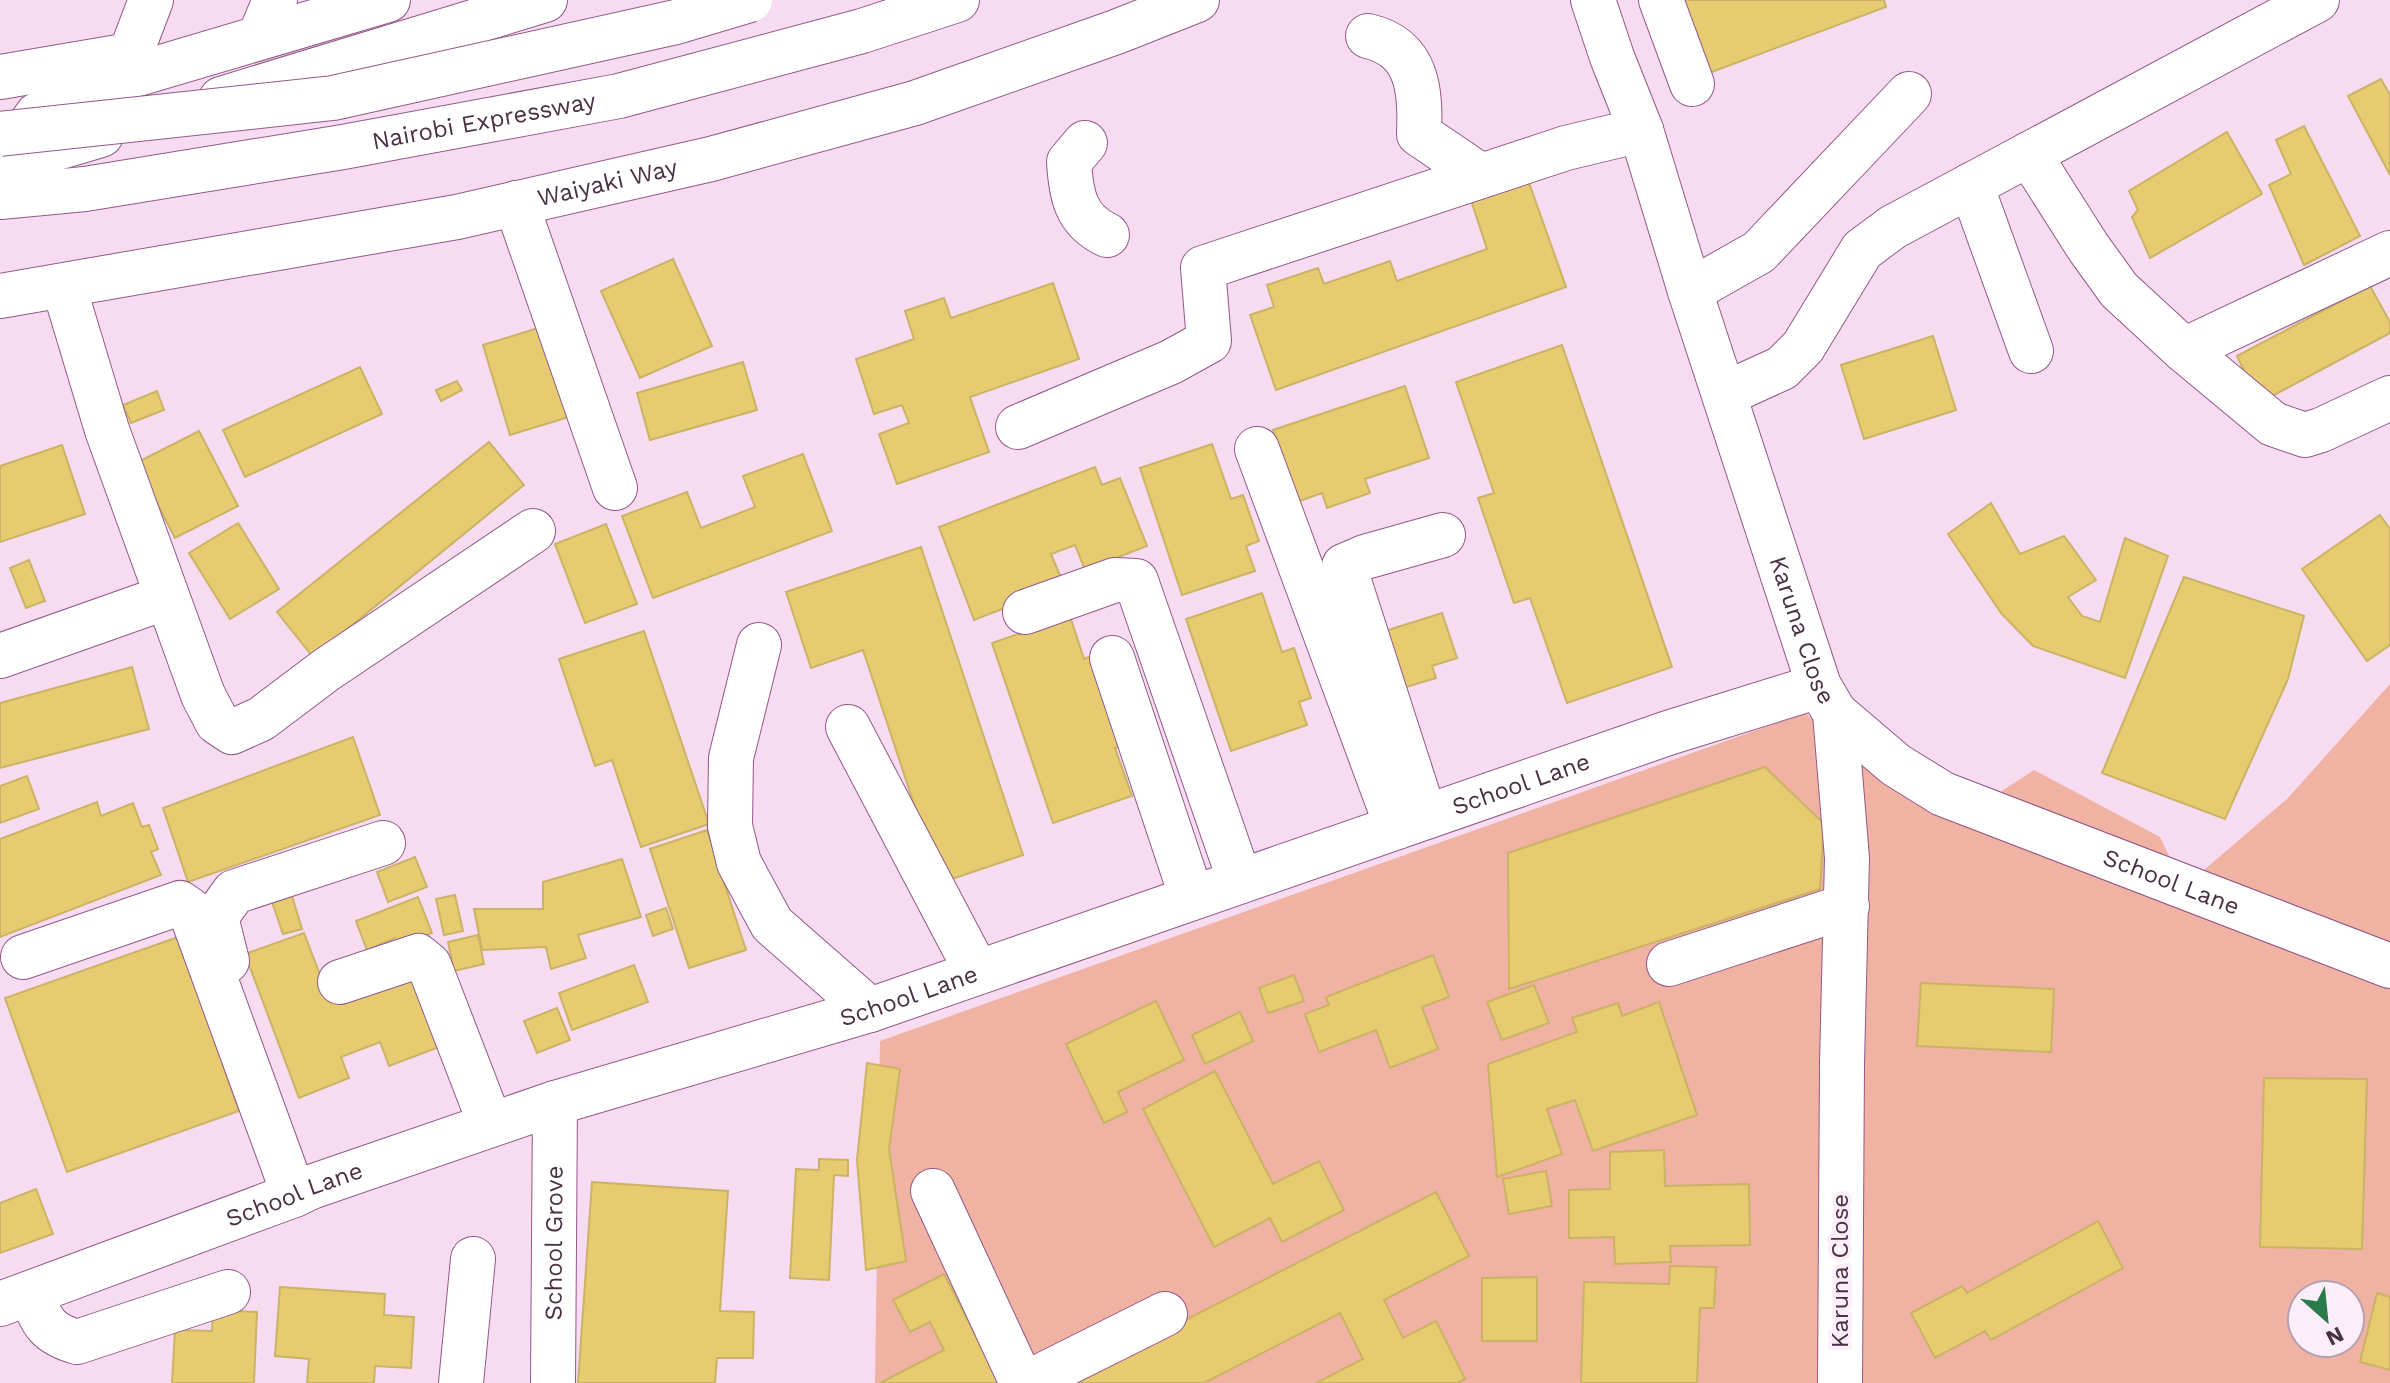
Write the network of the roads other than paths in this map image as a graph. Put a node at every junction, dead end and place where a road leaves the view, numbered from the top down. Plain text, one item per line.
1 (151, 0) edge
2 (388, 0) edge
3 (545, 0) edge
4 (750, 0) edge
5 (957, 0) edge
6 (1197, 0) edge
7 (1593, 0) edge
8 (2317, 0) edge
9 (1666, 13) edge
10 (268, 18) edge
11 (1368, 36) dead end
12 (1612, 57) junction
13 (126, 67) junction
14 (0, 77) edge
15 (1692, 84) dead end
16 (1909, 94) dead end
17 (1641, 130) junction
18 (1085, 143) dead end
19 (2029, 154) junction
20 (1, 165) edge
21 (1481, 176) junction
22 (1971, 185) junction
23 (516, 203) junction
24 (1107, 235) dead end
25 (2390, 253) edge
26 (64, 287) junction
27 (1690, 291) junction
28 (0, 296) edge
29 (2184, 350) junction
30 (2031, 351) dead end
31 (1725, 394) junction
32 (2390, 398) edge
33 (1018, 427) dead end
34 (1257, 449) dead end
35 (615, 488) dead end
36 (533, 531) dead end
37 (1443, 535) dead end
38 (167, 597) junction
39 (1025, 612) dead end
40 (759, 645) dead end
41 (0, 656) edge
42 (1112, 658) dead end
43 (1827, 699) junction
44 (848, 727) dead end
45 (1411, 822) junction
46 (383, 843) dead end
47 (1240, 881) junction
48 (1192, 898) junction
49 (1847, 906) junction
50 (23, 957) dead end
51 (1669, 964) dead end
52 (2390, 966) edge
53 (977, 972) junction
54 (340, 982) dead end
55 (870, 1010) junction
56 (555, 1103) junction
57 (490, 1123) junction
58 (303, 1191) junction
59 (933, 1191) dead end
60 (473, 1259) dead end
61 (228, 1292) dead end
62 (16, 1299) edge
63 (1165, 1314) dead end
64 (461, 1383) edge
65 (553, 1383) edge
66 (1025, 1383) edge
67 (1840, 1383) edge

1 - 13 main road
2 - 10 main road
3 - 20 main road
4 - 20 main road, Nairobi Expressway, bridge
5 - 20 main road, Nairobi Expressway
6 - 23 main road, Waiyaki Way
7 - 12 main road, Karuna Close
8 - 19 main road
9 - 12 main road
9 - 15 main road
10 - 13 main road
11 - 21 main road
12 - 17 main road, Karuna Close
13 - 14 main road
13 - 20 main road
16 - 27 main road
17 - 21 main road
17 - 27 main road, Karuna Close
18 - 24 main road
19 - 22 main road
19 - 29 main road
21 - 33 main road
22 - 30 main road
22 - 31 main road
23 - 26 main road, Waiyaki Way
23 - 35 main road
25 - 29 main road
26 - 28 main road, Waiyaki Way
26 - 38 main road
27 - 31 main road, Karuna Close
29 - 32 main road
31 - 43 main road, Karuna Close
34 - 45 main road
36 - 38 main road
37 - 45 main road
38 - 41 main road
39 - 47 main road
40 - 55 main road
42 - 48 main road
43 - 45 main road, School Lane
43 - 49 main road, Karuna Close
43 - 52 main road, School Lane
44 - 53 main road
45 - 47 main road, School Lane
46 - 58 main road
47 - 48 main road, School Lane
48 - 53 main road, School Lane
49 - 51 main road
49 - 67 main road, Karuna Close
50 - 58 main road
53 - 55 main road, School Lane
54 - 57 main road
55 - 56 main road, School Lane
56 - 57 main road, School Lane
56 - 65 main road, School Grove
57 - 58 main road, School Lane
58 - 62 main road, School Lane
59 - 66 main road
60 - 64 main road
61 - 62 main road
63 - 66 main road

